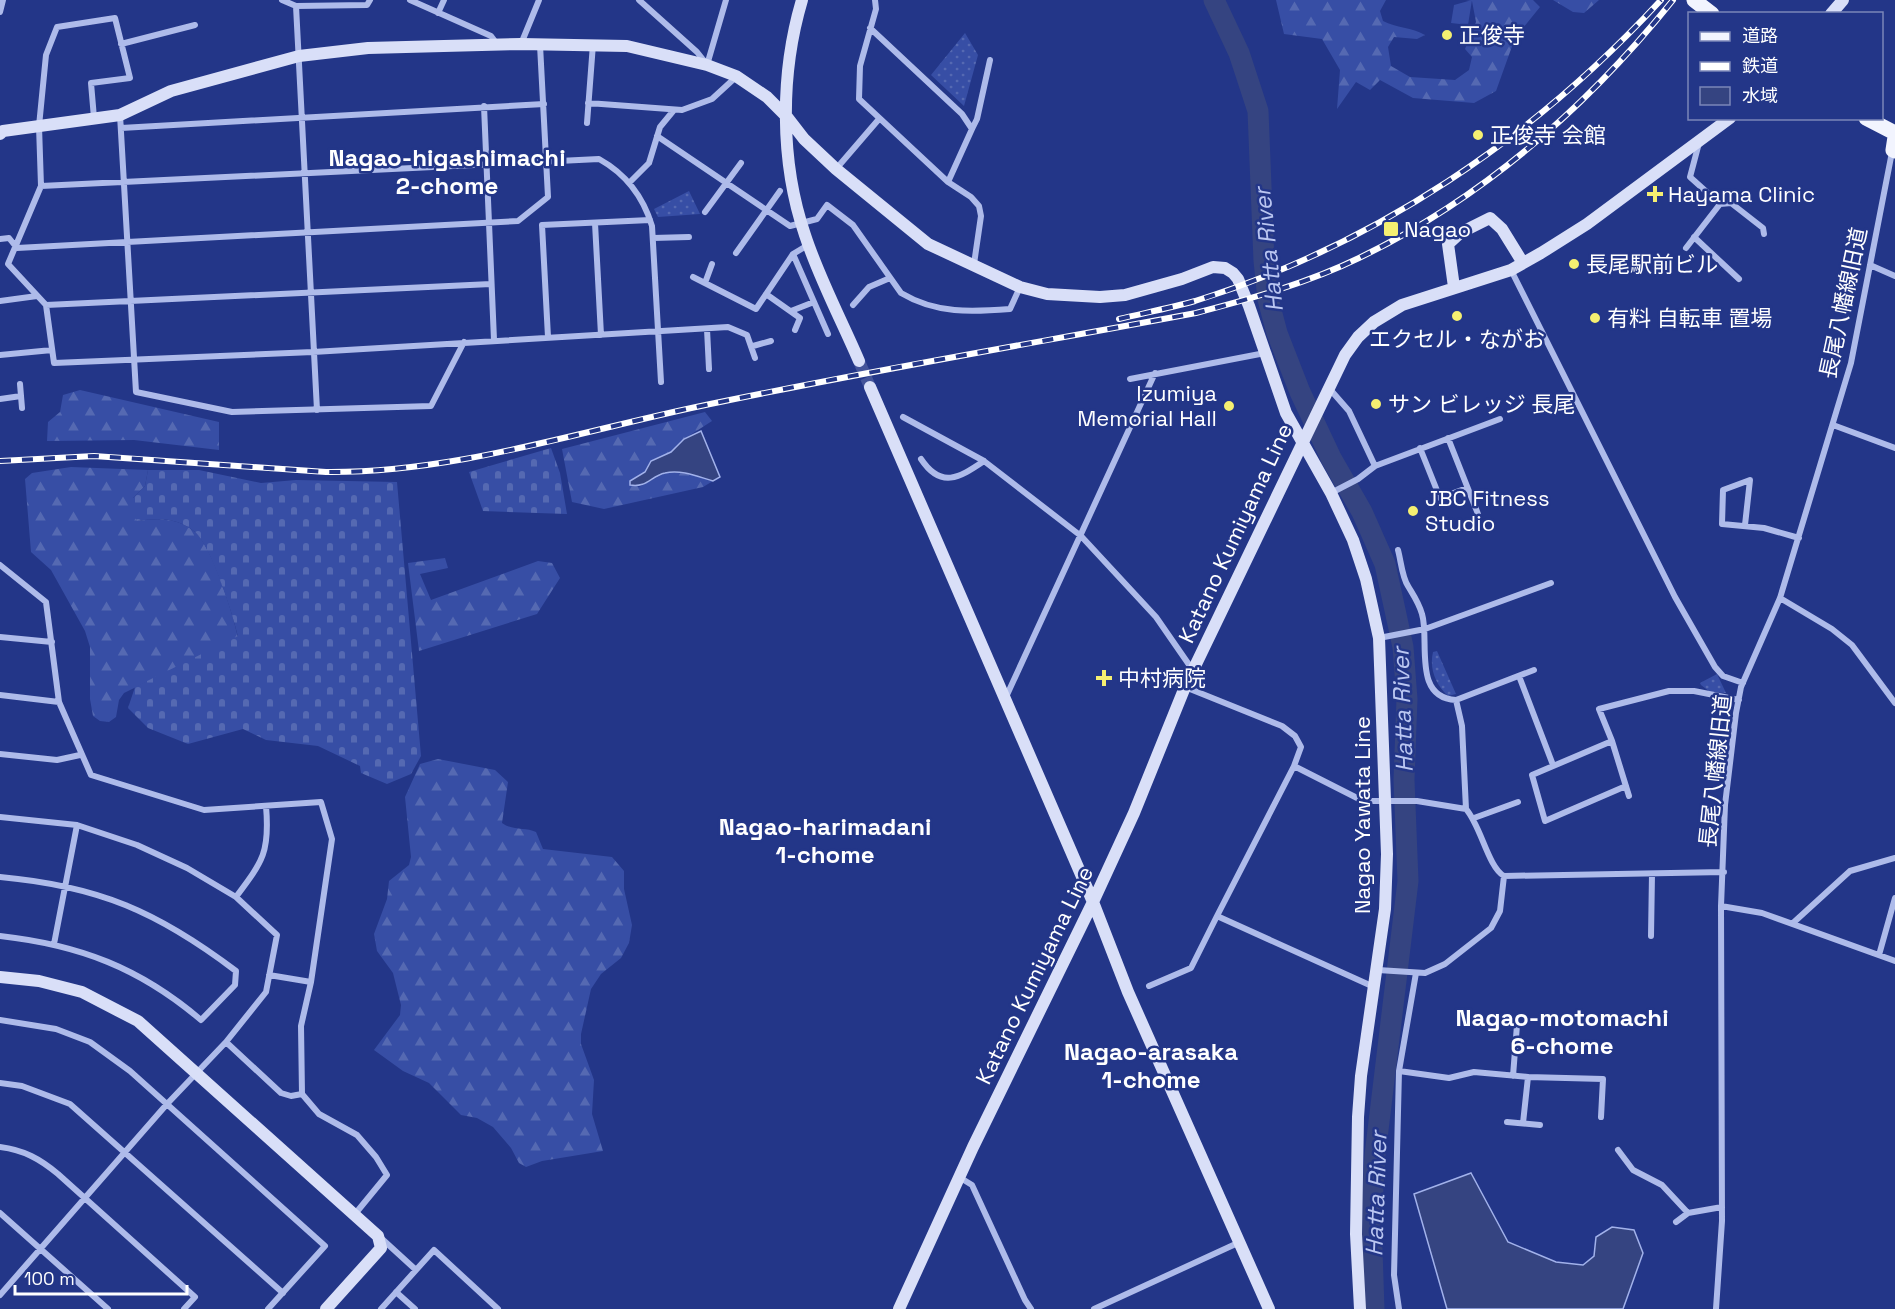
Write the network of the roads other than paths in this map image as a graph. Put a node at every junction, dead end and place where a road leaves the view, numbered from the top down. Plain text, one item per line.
1 (3, 0) edge
2 (282, 0) edge
3 (370, 0) edge
4 (410, 0) edge
5 (444, 0) edge
6 (538, 0) edge
7 (639, 0) edge
8 (726, 0) edge
9 (802, 0) edge
10 (875, 0) edge
11 (1694, 0) edge
12 (1843, 0) edge
13 (296, 6) junction
14 (0, 12) edge
15 (438, 12) junction
16 (1709, 12) edge
17 (1833, 12) edge
18 (195, 25) dead end
19 (870, 28) junction
20 (121, 44) junction
21 (521, 44) junction
22 (540, 44) junction
23 (593, 44) junction
24 (497, 45) junction
25 (299, 56) junction
26 (990, 60) dead end
27 (707, 65) junction
28 (736, 76) junction
29 (588, 103) junction
30 (544, 104) junction
31 (484, 106) junction
32 (674, 110) junction
33 (302, 117) junction
34 (787, 117) junction
35 (94, 118) junction
36 (879, 119) junction
37 (1728, 120) edge
38 (1868, 120) edge
39 (121, 121) junction
40 (587, 123) dead end
41 (39, 126) junction
42 (972, 129) junction
43 (1, 130) edge
44 (657, 136) junction
45 (1699, 143) junction
46 (1894, 143) edge
47 (547, 161) junction
48 (741, 163) dead end
49 (485, 165) junction
50 (836, 169) junction
51 (304, 174) junction
52 (124, 182) junction
53 (630, 182) junction
54 (948, 182) junction
55 (726, 184) junction
56 (41, 186) junction
57 (780, 192) dead end
58 (1720, 204) junction
59 (766, 210) junction
60 (705, 212) dead end
61 (650, 220) junction
62 (489, 223) junction
63 (595, 223) junction
64 (801, 224) junction
65 (307, 234) junction
66 (1764, 234) dead end
67 (689, 237) dead end
68 (1694, 237) junction
69 (653, 238) junction
70 (0, 239) edge
71 (127, 242) junction
72 (808, 244) junction
73 (17, 248) junction
74 (1686, 248) dead end
75 (736, 253) dead end
76 (793, 254) junction
77 (1523, 263) junction
78 (712, 264) dead end
79 (974, 264) junction
80 (1870, 265) junction
81 (1511, 270) junction
82 (1895, 276) edge
83 (693, 277) dead end
84 (890, 278) junction
85 (1739, 279) dead end
86 (705, 283) junction
87 (491, 284) junction
88 (1020, 287) junction
89 (1454, 287) junction
90 (311, 294) junction
91 (766, 294) junction
92 (37, 296) junction
93 (0, 301) edge
94 (131, 301) junction
95 (814, 302) junction
96 (46, 305) junction
97 (854, 305) dead end
98 (791, 311) junction
99 (707, 328) junction
100 (795, 330) dead end
101 (659, 332) junction
102 (828, 334) dead end
103 (601, 335) junction
104 (548, 338) junction
105 (495, 340) junction
106 (771, 341) dead end
107 (464, 342) junction
108 (753, 346) junction
109 (52, 350) junction
110 (313, 352) junction
111 (1264, 353) junction
112 (0, 355) edge
113 (755, 358) dead end
114 (134, 359) junction
115 (859, 361) tunnel mouth
116 (709, 369) dead end
117 (1155, 373) junction
118 (1130, 379) dead end
119 (661, 382) dead end
120 (20, 384) dead end
121 (870, 387) tunnel mouth
122 (1326, 391) junction
123 (21, 396) junction
124 (0, 399) edge
125 (22, 408) dead end
126 (317, 410) junction
127 (903, 417) dead end
128 (1500, 419) dead end
129 (1833, 425) junction
130 (1448, 438) junction
131 (1301, 444) junction
132 (1420, 448) junction
133 (1895, 448) edge
134 (921, 459) dead end
135 (984, 461) junction
136 (1375, 466) junction
137 (1467, 488) junction
138 (1334, 492) junction
139 (1478, 514) dead end
140 (1745, 525) junction
141 (1081, 536) junction
142 (1799, 538) junction
143 (1398, 550) dead end
144 (0, 565) edge
145 (1551, 584) dead end
146 (1780, 598) junction
147 (1425, 629) junction
148 (0, 637) edge
149 (1379, 638) junction
150 (52, 642) junction
151 (1193, 670) junction
152 (1534, 670) dead end
153 (1519, 676) junction
154 (1743, 683) junction
155 (1185, 687) junction
156 (0, 695) edge
157 (1005, 699) junction
158 (1456, 700) junction
159 (1739, 700) junction
160 (59, 702) junction
161 (1895, 703) edge
162 (1612, 741) junction
163 (0, 754) edge
164 (80, 755) junction
165 (1553, 765) junction
166 (1294, 766) junction
167 (1626, 786) junction
168 (1629, 796) dead end
169 (1390, 800) junction
170 (1518, 802) dead end
171 (266, 806) junction
172 (1466, 809) junction
173 (0, 817) edge
174 (1474, 818) junction
175 (77, 825) junction
176 (1895, 858) edge
177 (1724, 872) junction
178 (1652, 874) junction
179 (1504, 876) junction
180 (0, 877) edge
181 (64, 885) junction
182 (236, 897) junction
183 (1895, 898) edge
184 (1094, 902) junction
185 (1721, 906) junction
186 (1217, 916) junction
187 (1793, 923) junction
188 (0, 936) edge
189 (1651, 936) dead end
190 (54, 944) junction
191 (1879, 955) junction
192 (1895, 961) edge
193 (1383, 970) junction
194 (1414, 973) junction
195 (269, 975) junction
196 (0, 977) edge
197 (311, 982) junction
198 (1149, 986) dead end
199 (1375, 987) junction
200 (0, 1020) edge
201 (1517, 1025) dead end
202 (226, 1042) junction
203 (1399, 1071) junction
204 (198, 1073) junction
205 (1513, 1076) junction
206 (1528, 1077) junction
207 (0, 1083) edge
208 (302, 1094) junction
209 (167, 1104) junction
210 (1601, 1118) dead end
211 (1507, 1122) dead end
212 (1523, 1123) junction
213 (1540, 1125) dead end
214 (0, 1147) edge
215 (1618, 1150) dead end
216 (126, 1152) junction
217 (959, 1177) junction
218 (85, 1198) junction
219 (1722, 1207) junction
220 (0, 1213) edge
221 (1688, 1213) junction
222 (355, 1214) junction
223 (1676, 1222) dead end
224 (378, 1236) junction
225 (1240, 1242) junction
226 (41, 1249) junction
227 (416, 1270) junction
228 (396, 1292) junction
229 (283, 1293) junction
230 (0, 1295) edge
231 (108, 1309) edge
232 (184, 1309) edge
233 (268, 1309) edge
234 (326, 1309) edge
235 (381, 1309) edge
236 (415, 1309) edge
237 (498, 1309) edge
238 (898, 1309) edge
239 (1031, 1309) edge
240 (1094, 1309) edge
241 (1269, 1309) edge
242 (1360, 1309) edge
243 (1399, 1309) edge
244 (1716, 1309) edge

1 - 14 street
2 - 13 street
3 - 13 street
4 - 15 street
5 - 15 street
6 - 21 street
7 - 27 street
8 - 27 street
9 - 34 street
10 - 19 street
11 - 16 main road
12 - 17 street
13 - 25 street
15 - 24 street
18 - 20 street
19 - 36 street
19 - 42 street
20 - 35 street
20 - 41 street
21 - 22 street
21 - 24 street
22 - 23 street
22 - 30 street
23 - 27 street
23 - 29 street
24 - 25 street
25 - 33 street
25 - 39 street
26 - 42 street
27 - 28 street
28 - 32 street
28 - 34 street
29 - 32 street
29 - 40 street
30 - 31 street
30 - 47 street
31 - 33 street
31 - 49 street
32 - 44 street
33 - 39 street
33 - 51 street
34 - 50 street
34 - 64 street
35 - 39 street
35 - 41 street
36 - 50 street
36 - 54 street
37 - 45 street, Katano Kumiyama Line
38 - 46 main road
39 - 52 street
41 - 43 street
41 - 56 street
42 - 54 street
44 - 53 street
44 - 55 street
45 - 58 street
45 - 77 street, Katano Kumiyama Line
46 - 80 street, 長尾八幡線旧道
47 - 49 street
47 - 53 street
47 - 62 street
48 - 55 street
49 - 51 street
49 - 62 street
50 - 79 street
51 - 52 street
51 - 65 street
52 - 56 street
52 - 71 street
53 - 61 street
54 - 79 street
55 - 59 street
55 - 60 street
56 - 73 street
57 - 59 street
58 - 66 street
58 - 68 street
59 - 64 street
59 - 75 street
61 - 63 street
61 - 69 street
62 - 65 street
62 - 87 street
63 - 103 street
63 - 104 street
64 - 72 street
64 - 84 street
65 - 71 street
65 - 90 street
67 - 69 street
68 - 74 street
68 - 85 street
69 - 101 street
70 - 73 street
71 - 73 street
71 - 94 street
72 - 76 street
72 - 115 street
73 - 92 street
76 - 91 street
76 - 95 street
77 - 81 street, Katano Kumiyama Line
77 - 89 street
78 - 86 street
79 - 88 street
80 - 82 street
80 - 129 street, 長尾八幡線旧道
81 - 89 street, Katano Kumiyama Line
81 - 154 street
83 - 86 street
84 - 88 street
84 - 97 street
86 - 91 street
87 - 90 street
87 - 105 street
88 - 111 street, Nagao Yawata Line
89 - 122 street, Katano Kumiyama Line
90 - 94 street
90 - 110 street
91 - 98 street
92 - 93 street
92 - 96 street
94 - 96 street
94 - 114 street
95 - 98 street
95 - 102 street
96 - 109 street
98 - 100 street
99 - 101 street
99 - 108 street
99 - 116 street
101 - 103 street
101 - 119 street
103 - 104 street
104 - 105 street
105 - 107 street
106 - 108 street
107 - 110 street
107 - 126 street
108 - 113 street
109 - 112 street
109 - 114 street
110 - 114 street
110 - 126 street
111 - 117 street
111 - 131 street, Nagao Yawata Line
114 - 126 street
117 - 118 street
117 - 141 street
120 - 123 street
121 - 157 street
122 - 131 street, Katano Kumiyama Line
122 - 136 street
123 - 124 street
123 - 125 street
127 - 135 street
128 - 130 street
129 - 133 street
129 - 142 street, 長尾八幡線旧道
130 - 132 street
130 - 137 street
131 - 138 street, Nagao Yawata Line
131 - 151 street, Katano Kumiyama Line
132 - 136 street
132 - 137 street
134 - 135 street
135 - 141 street
136 - 138 street
137 - 139 street
138 - 149 street, Nagao Yawata Line
140 - 140 street
140 - 142 street
141 - 151 street
141 - 157 street
142 - 146 street, 長尾八幡線旧道
143 - 147 street
144 - 150 street
145 - 147 street
146 - 154 street, 長尾八幡線旧道
146 - 161 street
147 - 149 street
147 - 158 street
148 - 150 street
149 - 169 street, Nagao Yawata Line
150 - 160 street
151 - 155 street, Katano Kumiyama Line
152 - 153 street
153 - 158 street
153 - 165 street
154 - 159 street, 長尾八幡線旧道
155 - 166 street
155 - 184 street, Katano Kumiyama Line
156 - 160 street
157 - 184 street
158 - 172 street
159 - 162 street
159 - 177 street, 長尾八幡線旧道
160 - 164 street
162 - 165 street
162 - 167 street
163 - 164 street
164 - 171 street
165 - 167 street
166 - 169 street
166 - 186 street
167 - 168 street
169 - 172 street
169 - 193 street, Nagao Yawata Line
170 - 174 street
171 - 182 street
171 - 197 street
172 - 174 street
173 - 175 street
174 - 179 street
175 - 181 street
175 - 182 street
176 - 187 street
177 - 178 street
177 - 185 street, 長尾八幡線旧道
178 - 179 street
178 - 189 street
179 - 194 street
180 - 181 street
181 - 190 street
181 - 190 street
182 - 195 street
183 - 191 street
184 - 217 street, Katano Kumiyama Line
184 - 225 street
185 - 187 street
185 - 219 street, 長尾八幡線旧道
186 - 198 street
186 - 199 street
187 - 191 street
188 - 190 street
191 - 192 street
193 - 194 street
193 - 199 street, Nagao Yawata Line
194 - 203 street
195 - 197 street
195 - 202 street
196 - 204 street
197 - 208 street
199 - 242 street, Nagao Yawata Line
200 - 209 street
201 - 205 street
202 - 204 street
202 - 208 street
203 - 205 street
203 - 243 street
204 - 209 street
204 - 222 street
205 - 206 street
206 - 210 street
206 - 212 street
207 - 216 street
208 - 222 street
209 - 216 street
209 - 229 street
211 - 212 street
212 - 213 street
214 - 218 street
215 - 221 street
216 - 218 street
216 - 229 street
217 - 238 street, Katano Kumiyama Line
217 - 239 street
218 - 226 street
218 - 232 street
219 - 221 street
219 - 244 street, 長尾八幡線旧道
220 - 226 street
221 - 223 street
222 - 224 street
224 - 227 street
224 - 234 street
225 - 240 street
225 - 241 street
226 - 230 street
226 - 231 street
227 - 228 street
227 - 237 street
228 - 235 street
228 - 236 street
229 - 233 street

